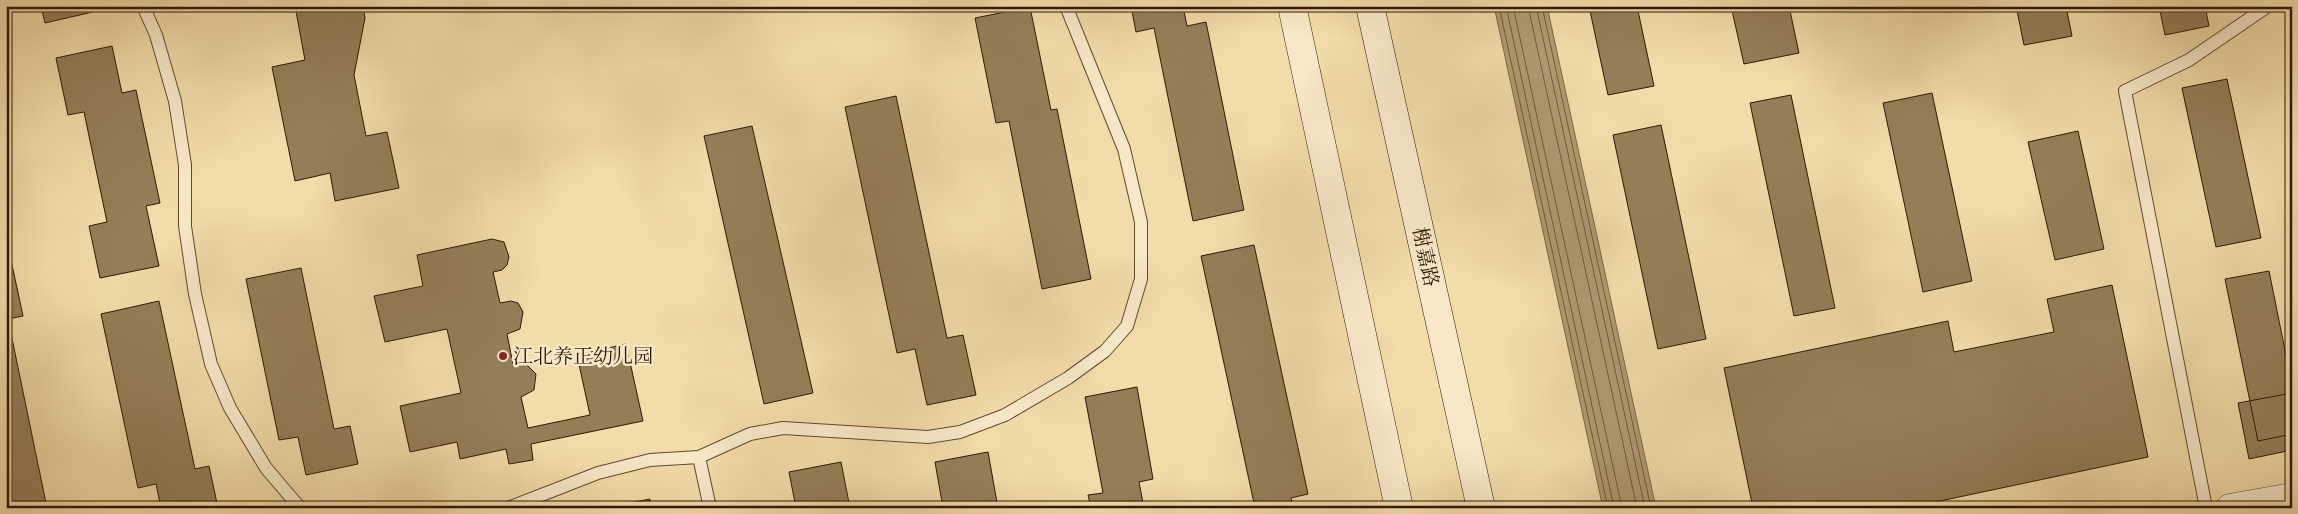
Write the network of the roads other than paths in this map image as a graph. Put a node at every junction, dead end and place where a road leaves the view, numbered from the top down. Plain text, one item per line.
1 (143, 6) edge
2 (1066, 6) edge
3 (1292, 6) edge
4 (1370, 6) edge
5 (2268, 6) edge
6 (699, 457) junction
7 (2292, 497) edge
8 (300, 508) edge
9 (508, 508) edge
10 (710, 508) edge
11 (1399, 508) edge
12 (1481, 508) edge
13 (2206, 508) edge
14 (2230, 508) edge

1 - 8 lane
2 - 6 lane
3 - 11 main road
4 - 12 main road, 榭嘉路
5 - 13 lane
6 - 9 lane
6 - 10 lane
7 - 14 main road

